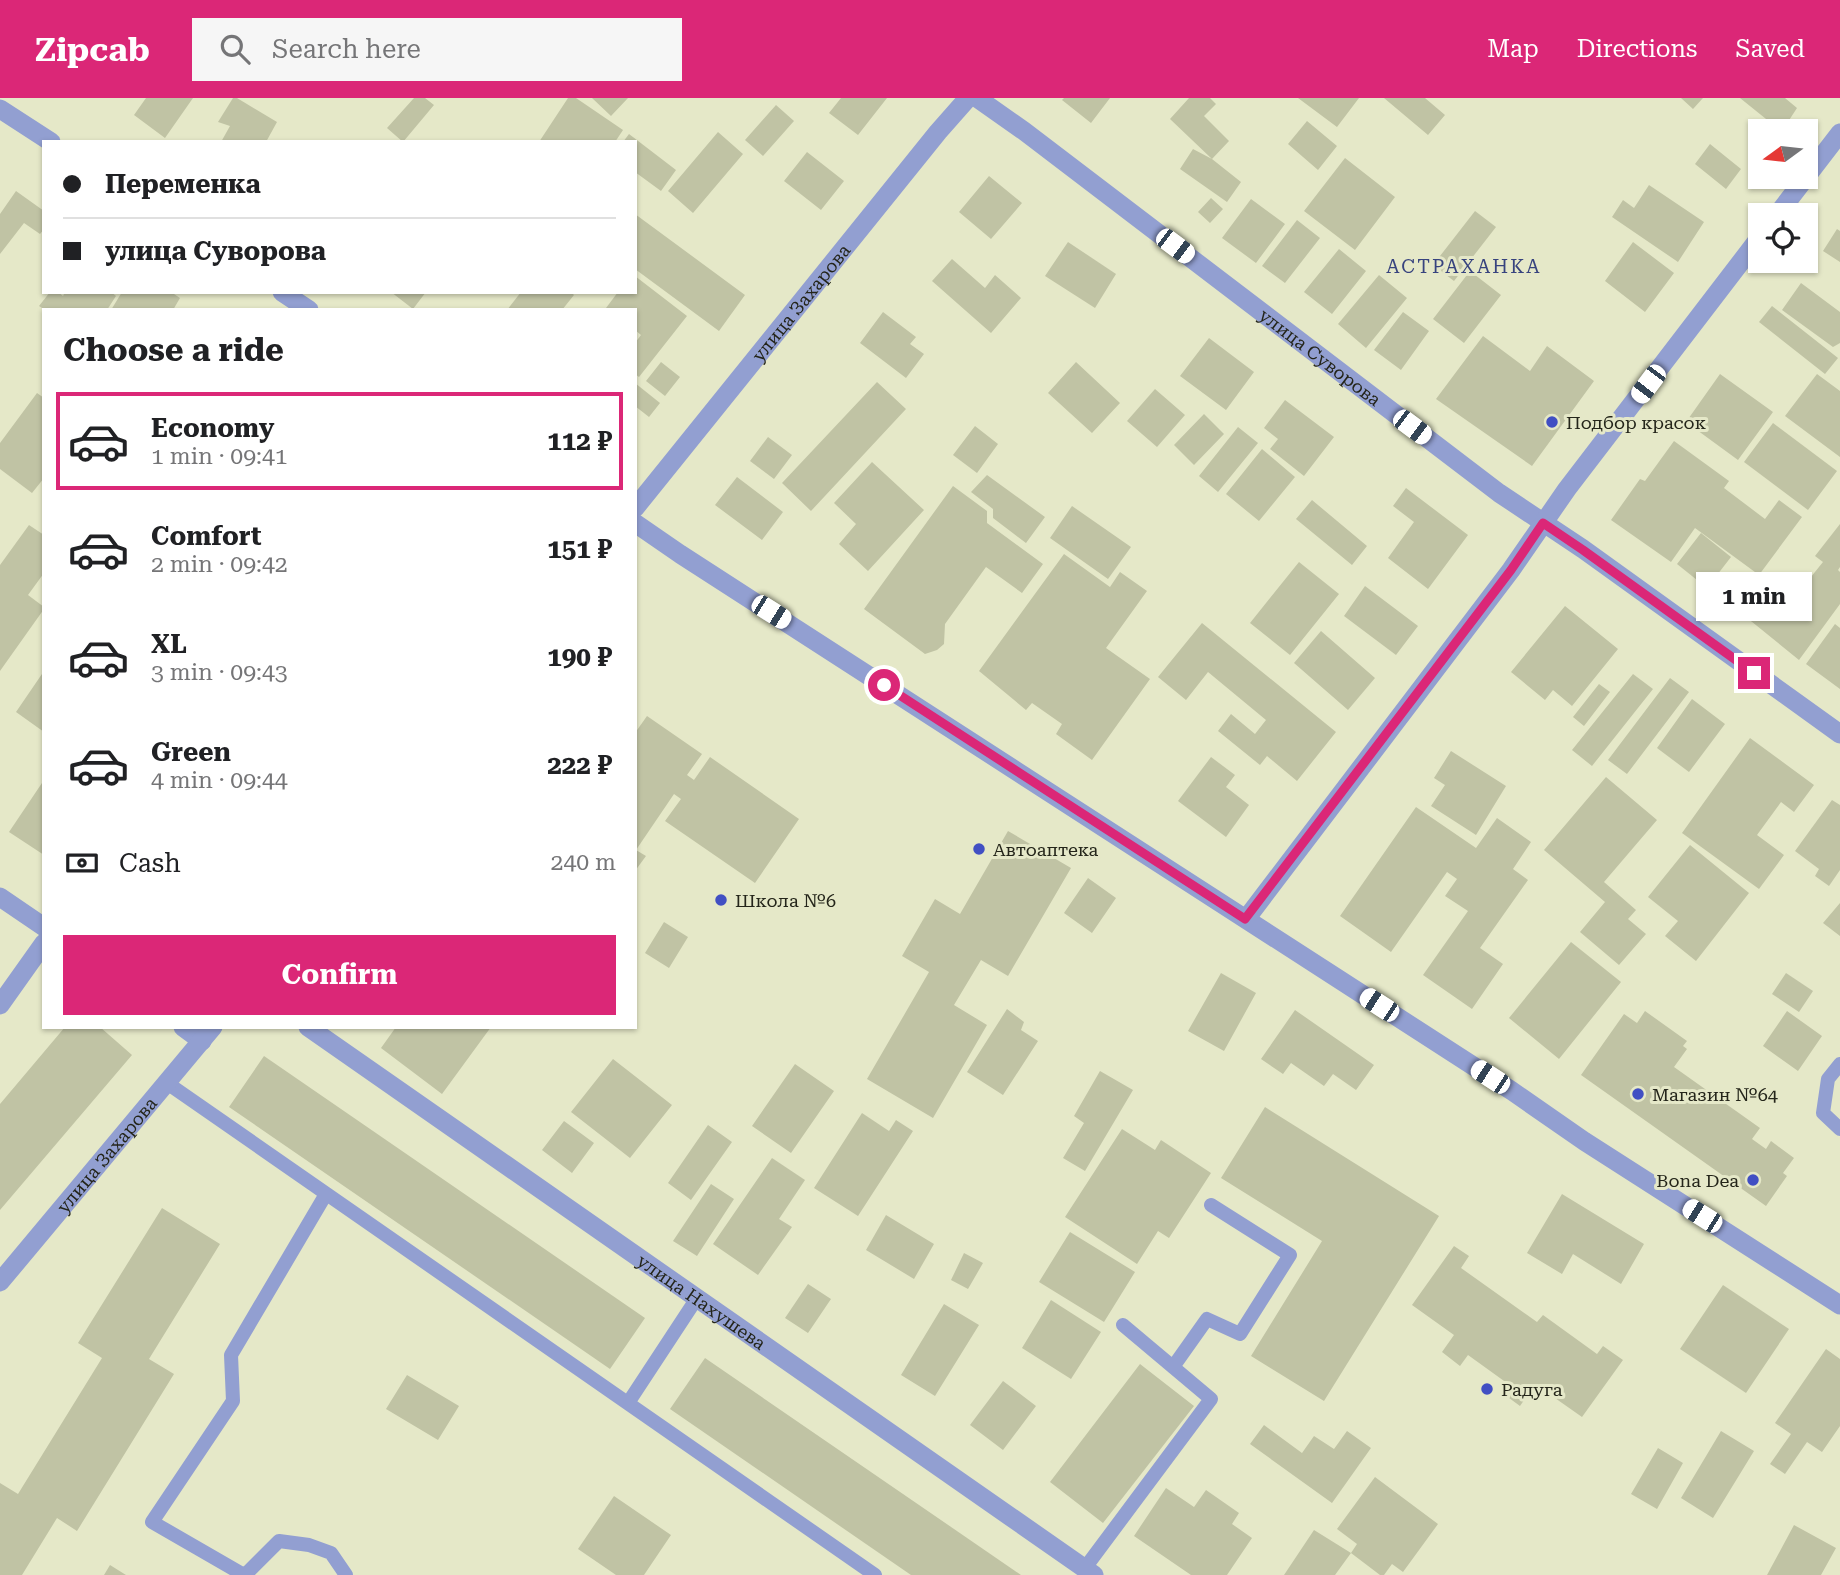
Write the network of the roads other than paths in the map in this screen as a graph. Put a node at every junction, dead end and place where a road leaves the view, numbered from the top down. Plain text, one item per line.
1 (968, 98) edge
2 (977, 98) edge
3 (0, 109) edge
4 (1840, 133) edge
5 (48, 140) edge
6 (1786, 203) edge
7 (1748, 253) edge
8 (285, 294) edge
9 (306, 308) edge
10 (637, 506) edge
11 (1543, 523) junction
12 (637, 524) edge
13 (1840, 734) edge
14 (0, 897) edge
15 (1245, 919) junction
16 (42, 926) edge
17 (42, 946) edge
18 (0, 1005) edge
19 (190, 1029) edge
20 (311, 1029) edge
21 (207, 1034) edge
22 (1840, 1064) edge
23 (167, 1083) junction
24 (1840, 1129) edge
25 (326, 1194) junction
26 (1212, 1205) dead end
27 (0, 1282) edge
28 (697, 1298) junction
29 (1840, 1304) edge
30 (1123, 1325) dead end
31 (1173, 1367) junction
32 (628, 1403) junction
33 (1089, 1572) edge
34 (244, 1575) edge
35 (346, 1575) edge
36 (875, 1575) edge

1 - 10 street, улица Захарова
2 - 11 street, улица Суворова
3 - 5 street
4 - 6 street
7 - 11 street
8 - 9 street
11 - 13 street, улица Суворова
11 - 15 street
12 - 15 street
14 - 16 street
15 - 29 street
17 - 18 street
19 - 21 street
20 - 28 street, улица Нахушева
21 - 23 street, улица Захарова
22 - 24 lane
23 - 25 lane
23 - 27 street, улица Захарова
25 - 32 lane
25 - 34 lane
26 - 31 lane
28 - 32 lane
28 - 33 street, улица Нахушева
30 - 31 lane
31 - 33 lane
32 - 36 lane
34 - 35 lane

